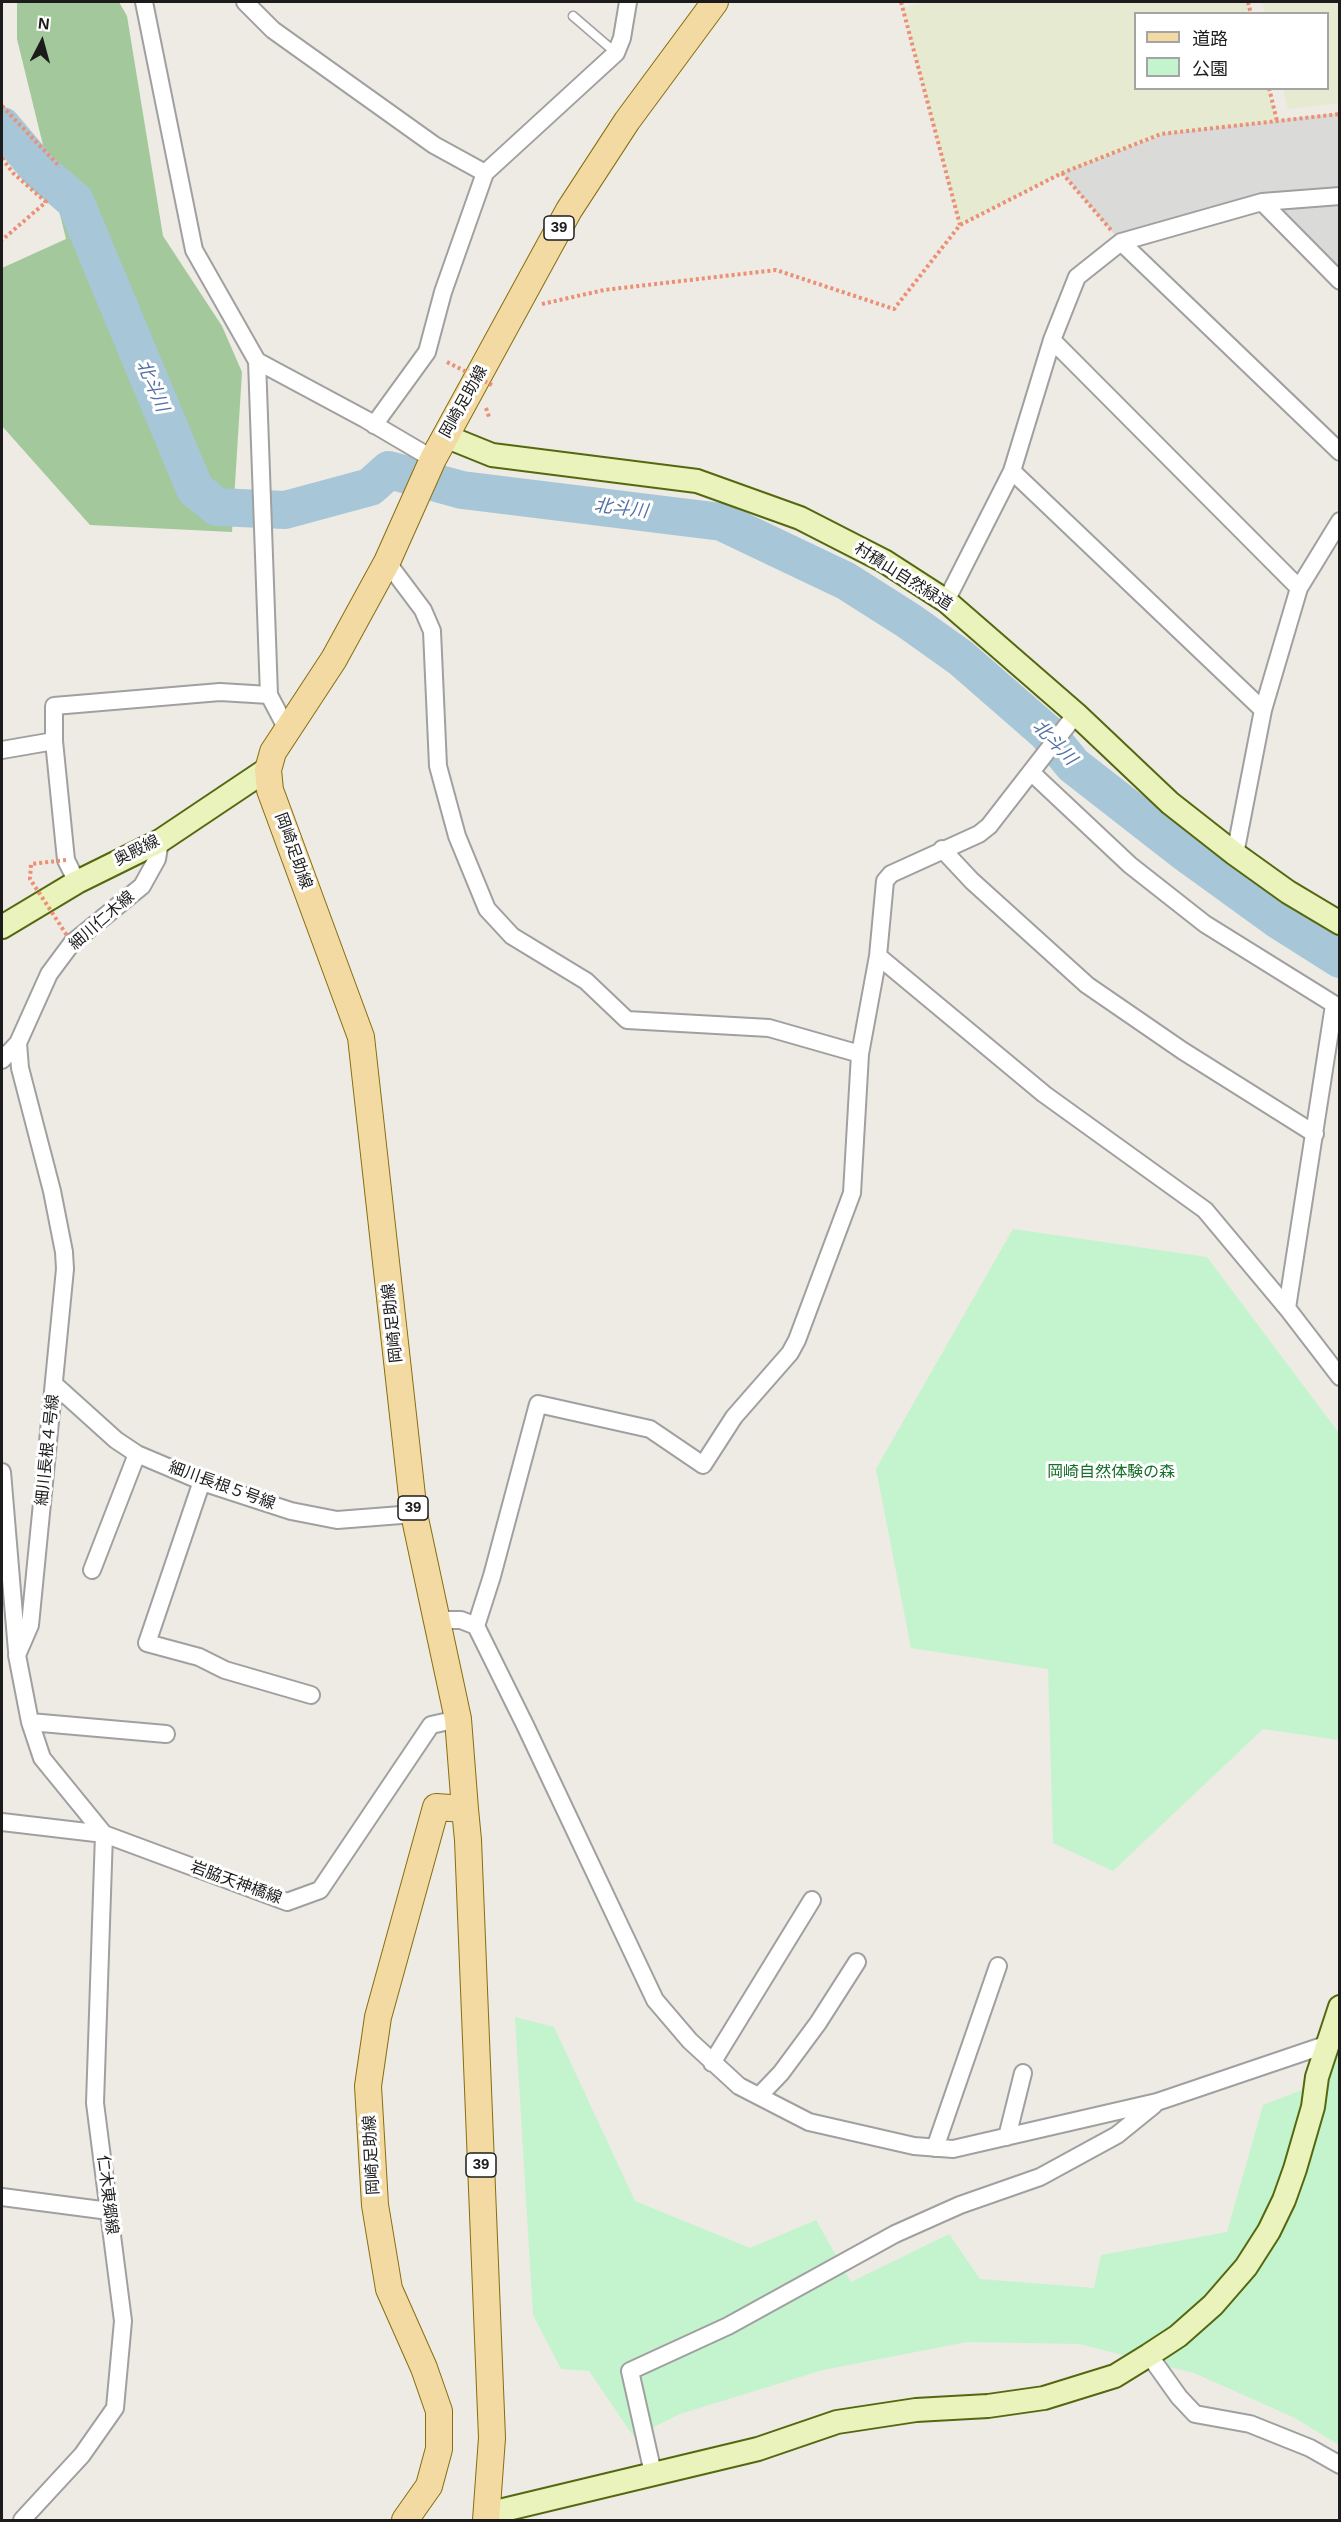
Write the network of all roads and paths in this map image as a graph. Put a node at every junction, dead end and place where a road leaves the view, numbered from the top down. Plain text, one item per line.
1 (144, 2) edge
2 (245, 2) edge
3 (628, 2) edge
4 (715, 2) edge
5 (901, 2) edge
6 (573, 16) dead end
7 (616, 53) junction
8 (1269, 90) edge
9 (2, 106) edge
10 (1340, 114) edge
11 (1277, 121) junction
12 (2, 158) edge
13 (60, 167) dead end
14 (485, 173) junction
15 (1062, 173) junction
16 (1340, 196) edge
17 (1262, 202) junction
18 (960, 225) junction
19 (2, 240) edge
20 (1121, 242) junction
21 (1340, 281) edge
22 (515, 311) junction
23 (1052, 340) junction
24 (257, 361) junction
25 (447, 362) dead end
26 (492, 385) dead end
27 (374, 425) junction
28 (445, 436) junction
29 (1340, 452) edge
30 (1012, 471) junction
31 (427, 472) junction
32 (1340, 521) edge
33 (387, 562) junction
34 (1299, 588) junction
35 (946, 601) junction
36 (269, 695) junction
37 (1263, 710) junction
38 (1072, 719) junction
39 (288, 731) junction
40 (54, 741) junction
41 (2, 750) edge
42 (1037, 766) junction
43 (269, 768) junction
44 (160, 841) junction
45 (942, 849) junction
46 (1235, 854) junction
47 (66, 860) junction
48 (77, 882) junction
49 (1340, 923) edge
50 (2, 927) edge
51 (72, 943) junction
52 (878, 957) junction
53 (1337, 1007) edge
54 (18, 1043) junction
55 (860, 1054) junction
56 (2, 1060) edge
57 (1315, 1134) junction
58 (1287, 1308) junction
59 (1340, 1377) edge
60 (56, 1385) junction
61 (136, 1454) junction
62 (2, 1472) edge
63 (202, 1481) junction
64 (414, 1514) junction
65 (92, 1570) dead end
66 (437, 1620) junction
67 (476, 1626) junction
68 (17, 1655) junction
69 (311, 1695) dead end
70 (458, 1719) junction
71 (30, 1722) junction
72 (166, 1734) dead end
73 (465, 1809) junction
74 (2, 1822) edge
75 (104, 1834) junction
76 (812, 1900) dead end
77 (857, 1962) dead end
78 (998, 1966) dead end
79 (1340, 2007) edge
80 (1328, 2044) junction
81 (712, 2063) junction
82 (1023, 2073) dead end
83 (759, 2096) junction
84 (1157, 2102) junction
85 (1007, 2137) junction
86 (935, 2148) junction
87 (2, 2198) edge
88 (109, 2211) junction
89 (1149, 2355) junction
90 (1340, 2465) edge
91 (653, 2473) junction
92 (483, 2518) edge
93 (22, 2520) edge
94 (405, 2520) edge

1 - 24 street
2 - 14 street
3 - 7 street
4 - 22 main road, 岡崎足助線 / 39
5 - 18 path
6 - 7 lane
7 - 14 street
8 - 11 path
9 - 13 path
10 - 11 path
11 - 15 path
12 - 19 path
14 - 27 street
15 - 18 path
15 - 20 path
16 - 17 street
17 - 20 street
17 - 21 street
18 - 22 path
20 - 23 street
20 - 29 street
22 - 28 main road, 岡崎足助線 / 39
23 - 30 street
23 - 34 street
24 - 27 street
24 - 36 street
25 - 26 path, bridge
27 - 31 street
28 - 31 main road, 岡崎足助線 / 39
28 - 35 street, 村積山自然緑道
30 - 35 street
30 - 37 street
31 - 33 main road, 岡崎足助線 / 39
32 - 34 street
33 - 39 main road, 岡崎足助線 / 39
33 - 55 street
34 - 37 street
35 - 38 street, 村積山自然緑道
36 - 39 street
36 - 40 street
37 - 46 street
38 - 42 street
38 - 46 street, 村積山自然緑道
39 - 43 main road, 岡崎足助線 / 39
40 - 41 street
40 - 47 street
42 - 45 street
42 - 53 street
43 - 44 street, 奥殿線
43 - 64 main road, 岡崎足助線 / 39
44 - 48 street, 奥殿線
44 - 51 street, 細川仁木線
45 - 52 street
45 - 57 street
46 - 49 street, 村積山自然緑道
47 - 48 street
47 - 51 path, bridge
48 - 50 street, 奥殿線
51 - 54 street, 細川仁木線
52 - 55 street
52 - 58 street
53 - 57 street
54 - 56 street, 細川仁木線
54 - 60 street, 細川長根４号線
55 - 67 street
57 - 58 street
58 - 59 street
60 - 61 street, 細川長根５号線
60 - 68 street, 細川長根４号線
61 - 63 street, 細川長根５号線
61 - 65 street
62 - 68 street
63 - 64 street, 細川長根５号線
63 - 69 street
64 - 66 main road, 岡崎足助線 / 39
66 - 67 street
66 - 70 main road, 岡崎足助線 / 39
67 - 81 street
68 - 71 street
70 - 73 main road, 岡崎足助線 / 39
70 - 75 street, 岩脇天神橋線
71 - 72 street
71 - 75 street
73 - 92 main road, 岡崎足助線 / 39
73 - 94 main road, 岡崎足助線
74 - 75 street, 岩脇天神橋線
75 - 88 street, 仁木東郷線
76 - 81 street
77 - 83 street
78 - 86 street
79 - 80 street
80 - 84 street
80 - 89 street
81 - 83 street
82 - 85 street
83 - 86 street
84 - 85 street
84 - 91 street
85 - 86 street
87 - 88 street
88 - 93 street, 仁木東郷線
89 - 90 street
89 - 91 street
91 - 92 street

